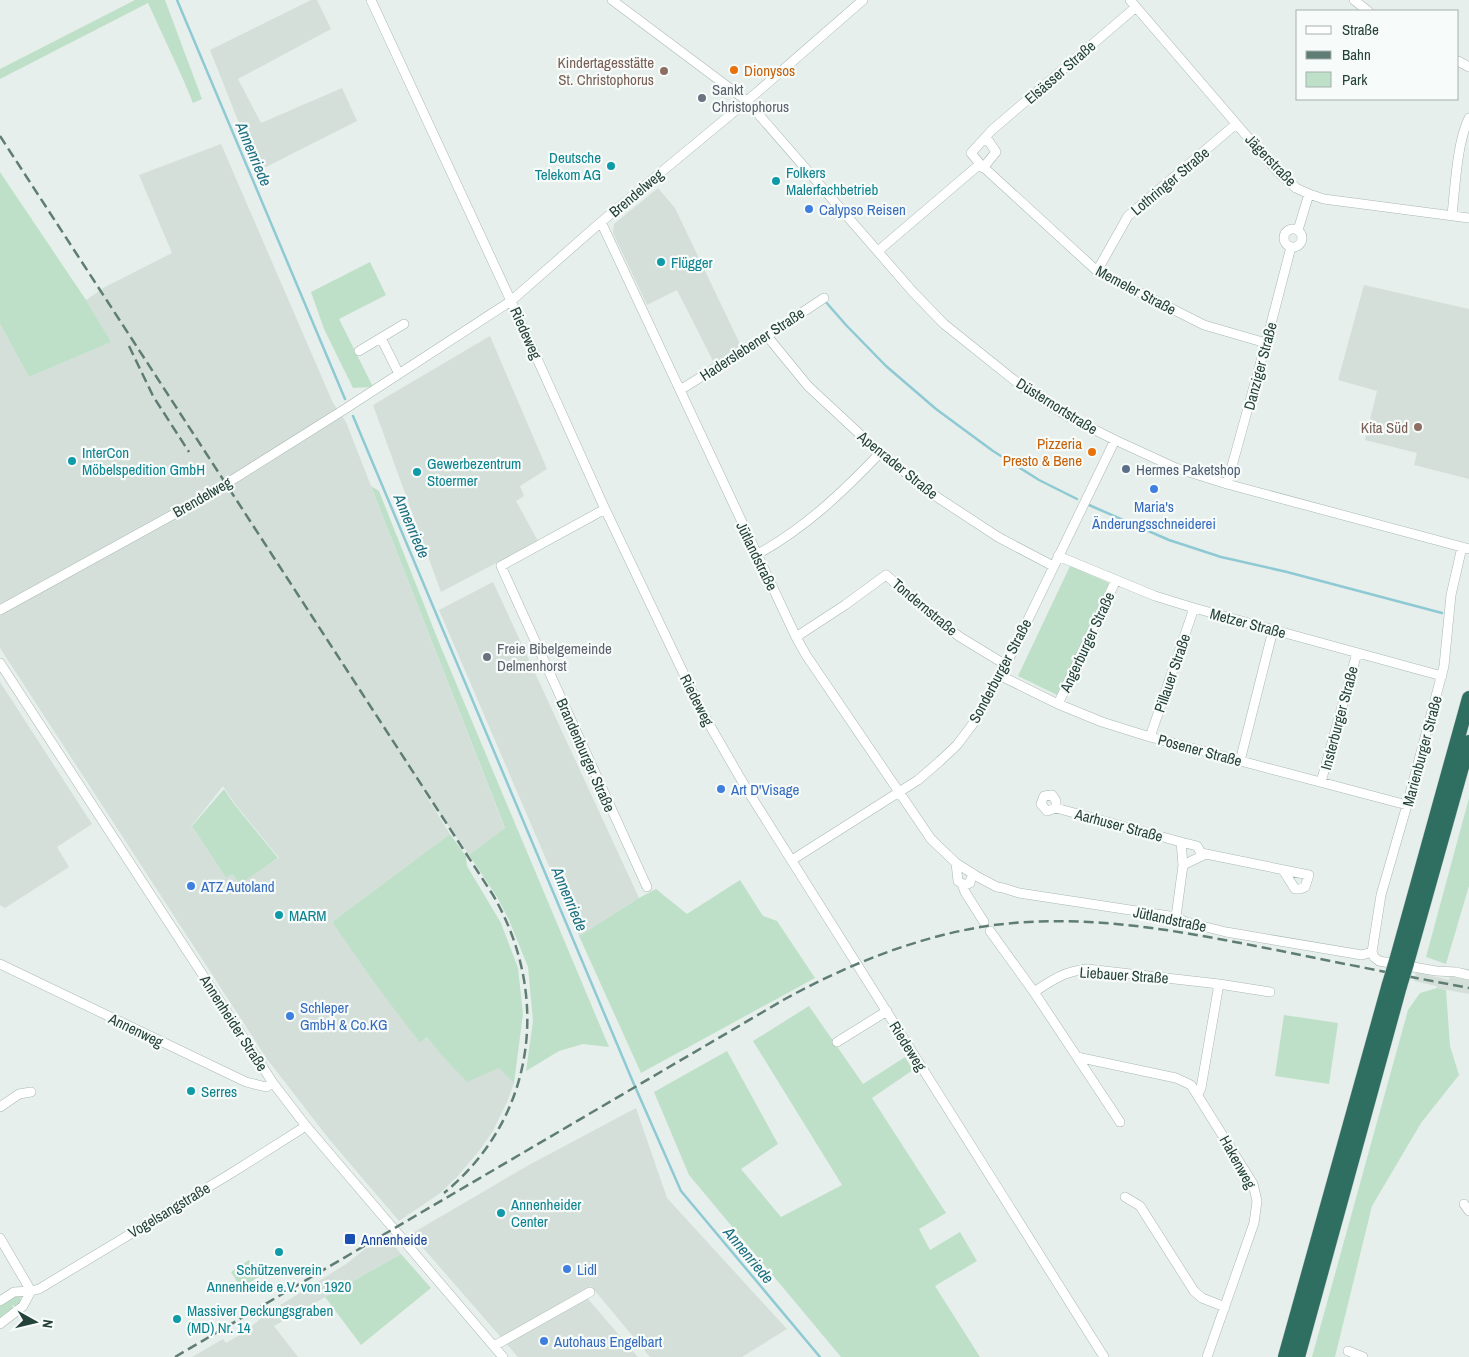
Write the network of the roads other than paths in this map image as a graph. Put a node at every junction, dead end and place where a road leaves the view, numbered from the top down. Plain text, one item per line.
1 (371, 0) edge
2 (863, 0) edge
3 (1354, 0) edge
4 (615, 1) edge
5 (1133, 3) edge
6 (1367, 10) edge
7 (747, 101) junction
8 (1469, 118) edge
9 (1236, 124) junction
10 (986, 137) junction
11 (982, 166) junction
12 (1308, 194) junction
13 (1452, 215) junction
14 (1469, 218) edge
15 (602, 222) junction
16 (1298, 230) junction
17 (1291, 247) junction
18 (878, 251) junction
19 (1097, 271) junction
20 (824, 298) dead end
21 (511, 301) junction
22 (404, 324) dead end
23 (767, 336) junction
24 (381, 338) junction
25 (1266, 343) junction
26 (358, 351) dead end
27 (399, 374) junction
28 (680, 390) junction
29 (1115, 440) junction
30 (880, 453) junction
31 (1227, 484) junction
32 (605, 509) junction
33 (1466, 548) edge
34 (756, 555) junction
35 (1058, 556) junction
36 (1053, 566) junction
37 (1116, 580) junction
38 (1194, 608) junction
39 (0, 610) edge
40 (1273, 630) junction
41 (796, 637) junction
42 (1357, 653) junction
43 (0, 663) edge
44 (1006, 665) junction
45 (1000, 676) junction
46 (1442, 676) junction
47 (1469, 698) edge
48 (1058, 704) junction
49 (1150, 737) junction
50 (1469, 742) edge
51 (1240, 761) junction
52 (1321, 782) junction
53 (899, 792) junction
54 (1407, 805) junction
55 (1056, 808) dead end
56 (1181, 842) junction
57 (1206, 854) junction
58 (792, 860) junction
59 (956, 863) junction
60 (1183, 865) junction
61 (1283, 870) dead end
62 (972, 873) junction
63 (962, 884) junction
64 (647, 887) dead end
65 (1176, 917) junction
66 (984, 922) dead end
67 (990, 931) dead end
68 (1372, 952) junction
69 (1401, 962) junction
70 (0, 964) edge
71 (1469, 975) edge
72 (1219, 984) junction
73 (1395, 985) junction
74 (1034, 992) junction
75 (1270, 992) dead end
76 (887, 1011) junction
77 (837, 1042) dead end
78 (1077, 1057) junction
79 (273, 1082) junction
80 (31, 1092) dead end
81 (1198, 1094) junction
82 (0, 1107) edge
83 (1120, 1122) dead end
84 (306, 1126) junction
85 (1125, 1197) dead end
86 (0, 1238) edge
87 (31, 1291) junction
88 (590, 1292) dead end
89 (0, 1301) edge
90 (1225, 1307) junction
91 (0, 1324) edge
92 (494, 1346) junction
93 (1348, 1351) dead end
94 (503, 1357) edge
95 (1104, 1357) edge
96 (1207, 1357) edge
97 (1285, 1357) edge
98 (1298, 1357) edge
99 (1363, 1357) edge

1 - 21 street, Riedeweg
2 - 7 street, Brendelweg
3 - 6 street
4 - 7 street, Düsternortstraße
5 - 9 street, Jägerstraße
5 - 10 street, Elsässer Straße
7 - 15 street, Brendelweg
7 - 18 street, Düsternortstraße
8 - 13 street
9 - 12 street, Jägerstraße
9 - 19 street, Lothringer Straße
10 - 11 street
10 - 11 street, Elsässer Straße
11 - 18 street
11 - 19 street, Memeler Straße
12 - 13 street, Jägerstraße
12 - 16 street, Danziger Straße
13 - 14 street, Jägerstraße
15 - 21 street, Brendelweg
15 - 28 street, Jütlandstraße
16 - 17 street, Danziger Straße
16 - 17 street, Danziger Straße
17 - 25 street, Danziger Straße
18 - 29 street, Düsternortstraße
19 - 25 street, Memeler Straße
20 - 23 street, Haderslebener Straße
21 - 27 street, Brendelweg
21 - 32 street, Riedeweg
22 - 24 street
23 - 28 street, Haderslebener Straße
23 - 30 street, Apenrader Straße
24 - 26 street
24 - 27 street
25 - 31 street, Danziger Straße
27 - 39 street, Brendelweg
28 - 34 street, Jütlandstraße
29 - 31 street, Düsternortstraße
29 - 35 street, Sonderburger Straße
30 - 34 street
30 - 36 street, Apenrader Straße
31 - 33 street, Düsternortstraße
32 - 58 street, Riedeweg
32 - 64 street, Brandenburger Straße
33 - 46 street, Marienburger Straße
34 - 41 street, Jütlandstraße
35 - 36 street, Sonderburger Straße
35 - 37 street, Metzer Straße
36 - 44 street, Sonderburger Straße
37 - 38 street, Metzer Straße
37 - 48 street, Angerburger Straße
38 - 40 street, Metzer Straße
38 - 49 street, Pillauer Straße
40 - 42 street, Metzer Straße
40 - 51 street
41 - 44 street, Tondernstraße
41 - 53 street, Jütlandstraße
42 - 46 street, Metzer Straße
42 - 52 street, Insterburger Straße
43 - 79 street, Annenheider Straße
44 - 45 street, Sonderburger Straße
45 - 48 street, Posener Straße
45 - 53 street, Sonderburger Straße
46 - 54 street, Marienburger Straße
47 - 69 highway
48 - 49 street, Posener Straße
49 - 51 street, Posener Straße
50 - 69 highway
51 - 52 street, Posener Straße
52 - 54 street, Posener Straße
53 - 58 street, Sonderburger Straße
53 - 59 street, Jütlandstraße
54 - 68 street, Marienburger Straße
55 - 56 street, Aarhuser Straße
56 - 57 street, Aarhuser Straße
56 - 60 street, Aarhuser Straße
57 - 60 street
57 - 61 street, Aarhuser Straße
58 - 76 street, Riedeweg
59 - 62 street, Jütlandstraße
59 - 63 street
60 - 65 street, Aarhuser Straße
62 - 63 street
62 - 65 street, Jütlandstraße
63 - 66 street
65 - 68 street, Jütlandstraße
67 - 74 street
68 - 71 street
69 - 73 highway, bridge
70 - 79 street, Annenweg
72 - 74 street, Liebauer Straße
72 - 75 street, Liebauer Straße
72 - 81 street
73 - 97 highway
73 - 98 highway
74 - 78 street
76 - 77 street
76 - 95 street, Riedeweg
78 - 81 street, Hakenweg
78 - 83 street
79 - 84 street, Annenheider Straße
80 - 82 street
81 - 90 street, Hakenweg
84 - 87 street, Vogelsangstraße
84 - 92 street, Annenheider Straße
85 - 90 street
86 - 87 street
87 - 89 street, Vogelsangstraße
87 - 91 street, Vogelsangstraße
88 - 92 street
90 - 96 street, Hakenweg
92 - 94 street, Annenheider Straße
93 - 99 street

